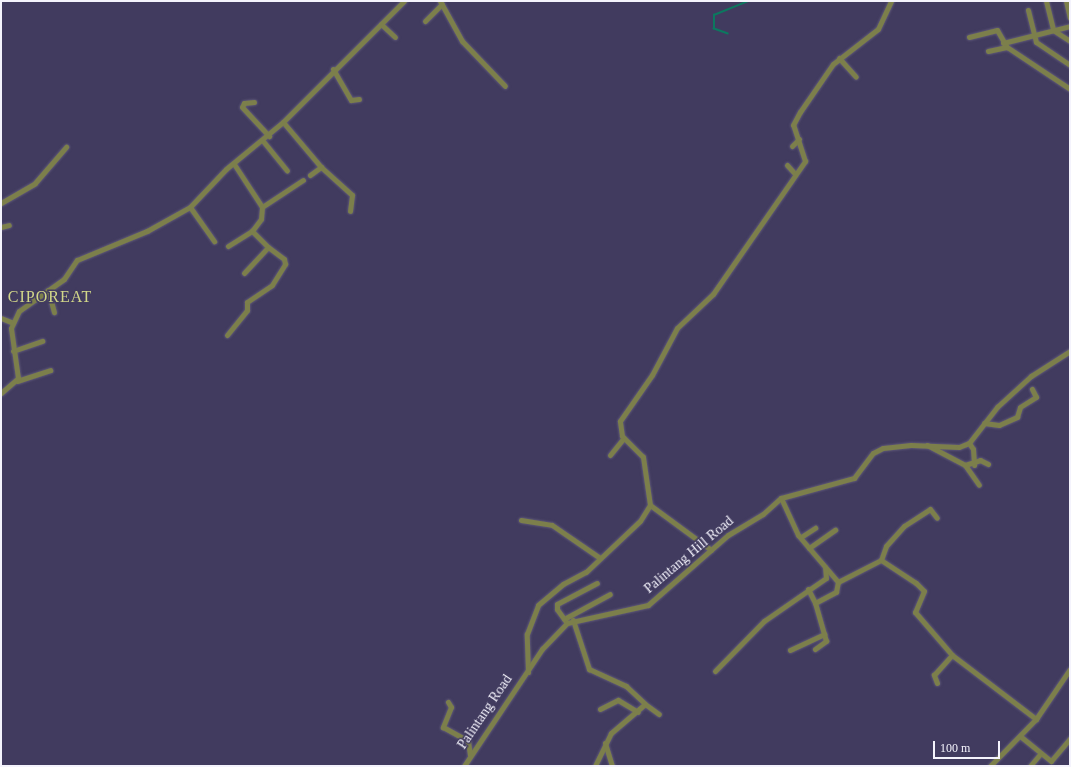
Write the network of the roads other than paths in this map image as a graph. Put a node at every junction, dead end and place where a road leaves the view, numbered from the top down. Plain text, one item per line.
1 (404, 1) edge
2 (891, 1) edge
3 (1046, 1) edge
4 (1066, 1) edge
5 (441, 3) edge
6 (1028, 10) dead end
7 (1070, 18) edge
8 (425, 20) dead end
9 (381, 24) junction
10 (1070, 26) edge
11 (1053, 30) junction
12 (1033, 35) junction
13 (395, 37) dead end
14 (969, 37) dead end
15 (1070, 41) edge
16 (1005, 45) junction
17 (988, 51) dead end
18 (840, 58) junction
19 (1070, 65) edge
20 (333, 69) junction
21 (856, 77) dead end
22 (505, 86) dead end
23 (1070, 88) edge
24 (359, 99) dead end
25 (254, 102) dead end
26 (283, 122) junction
27 (268, 136) junction
28 (799, 140) junction
29 (263, 141) junction
30 (792, 146) dead end
31 (66, 147) dead end
32 (234, 164) junction
33 (787, 165) dead end
34 (320, 167) junction
35 (287, 171) dead end
36 (795, 174) junction
37 (310, 175) dead end
38 (303, 180) dead end
39 (1, 203) edge
40 (190, 207) junction
41 (262, 207) junction
42 (350, 211) dead end
43 (9, 225) dead end
44 (1, 227) edge
45 (252, 231) junction
46 (214, 241) dead end
47 (228, 246) dead end
48 (268, 247) junction
49 (244, 273) dead end
50 (48, 290) junction
51 (54, 312) dead end
52 (1, 318) edge
53 (11, 322) junction
54 (227, 335) dead end
55 (42, 341) dead end
56 (14, 351) junction
57 (1070, 351) edge
58 (50, 370) dead end
59 (17, 381) junction
60 (1032, 389) dead end
61 (1, 393) edge
62 (984, 423) junction
63 (624, 438) junction
64 (969, 443) junction
65 (926, 444) junction
66 (610, 455) dead end
67 (988, 464) dead end
68 (965, 465) junction
69 (974, 465) junction
70 (979, 485) dead end
71 (781, 498) junction
72 (650, 506) junction
73 (937, 518) dead end
74 (521, 520) dead end
75 (815, 528) dead end
76 (835, 530) dead end
77 (801, 537) junction
78 (809, 548) junction
79 (711, 550) junction
80 (600, 558) junction
81 (880, 560) junction
82 (825, 566) junction
83 (838, 582) junction
84 (597, 583) dead end
85 (808, 589) junction
86 (610, 594) dead end
87 (815, 603) junction
88 (573, 620) junction
89 (566, 621) junction
90 (824, 634) junction
91 (815, 649) dead end
92 (790, 650) dead end
93 (952, 655) junction
94 (1070, 669) edge
95 (715, 670) dead end
96 (528, 672) junction
97 (937, 682) dead end
98 (448, 702) dead end
99 (645, 704) junction
100 (600, 709) dead end
101 (638, 712) junction
102 (659, 714) dead end
103 (1036, 719) junction
104 (1020, 736) junction
105 (1070, 738) edge
106 (605, 742) junction
107 (1040, 754) junction
108 (470, 755) junction
109 (464, 766) edge
110 (595, 766) edge
111 (612, 766) edge
112 (990, 766) edge
113 (1030, 766) edge

1 - 9 street
2 - 18 street
3 - 11 street
4 - 7 street
5 - 8 street
5 - 22 street
6 - 12 street
9 - 13 street
9 - 20 street
10 - 11 street
11 - 12 street
11 - 15 street
12 - 16 street
12 - 19 street
14 - 16 street
16 - 17 street
16 - 23 street
18 - 21 street
18 - 28 street
20 - 24 street
20 - 26 street
25 - 27 street
26 - 27 street
26 - 34 street
27 - 29 street
28 - 30 street
28 - 36 street
29 - 32 street
29 - 35 street
31 - 39 street
32 - 40 street
32 - 41 street
33 - 36 street
34 - 37 street
34 - 42 street
36 - 63 street
38 - 41 street
40 - 46 street
40 - 50 street
41 - 45 street
43 - 44 street
45 - 47 street
45 - 48 street
48 - 49 street
48 - 54 street
50 - 51 street
50 - 53 street
52 - 53 street
53 - 56 street
55 - 56 street
56 - 59 street
57 - 62 street
58 - 59 street
59 - 61 street
60 - 62 street
62 - 64 street
63 - 66 street
63 - 72 street
64 - 65 street, Palintang Hill Road
64 - 69 street
65 - 68 street
65 - 71 street, Palintang Hill Road
67 - 69 street
68 - 69 street
68 - 70 street
71 - 77 street
71 - 79 street, Palintang Hill Road
72 - 79 street
72 - 80 street
73 - 81 street
74 - 80 street
75 - 77 street
76 - 78 street
77 - 78 street
78 - 82 street
79 - 88 street, Palintang Hill Road
80 - 96 street
81 - 83 street
81 - 93 street
82 - 83 street
82 - 85 street
83 - 87 street
84 - 89 street
85 - 87 street
85 - 95 street
86 - 89 street
87 - 90 street
88 - 89 street, Palintang Hill Road
88 - 99 street
89 - 96 street, Palintang Hill Road
90 - 91 street
90 - 92 street
93 - 97 street
93 - 103 street
94 - 103 street
96 - 108 street, Palintang Road
98 - 108 street
99 - 101 street
99 - 102 street
100 - 101 street
101 - 106 street
103 - 104 street
104 - 107 street
104 - 112 street
105 - 107 street
106 - 110 street
106 - 111 street
107 - 113 street
108 - 109 street, Palintang Road

